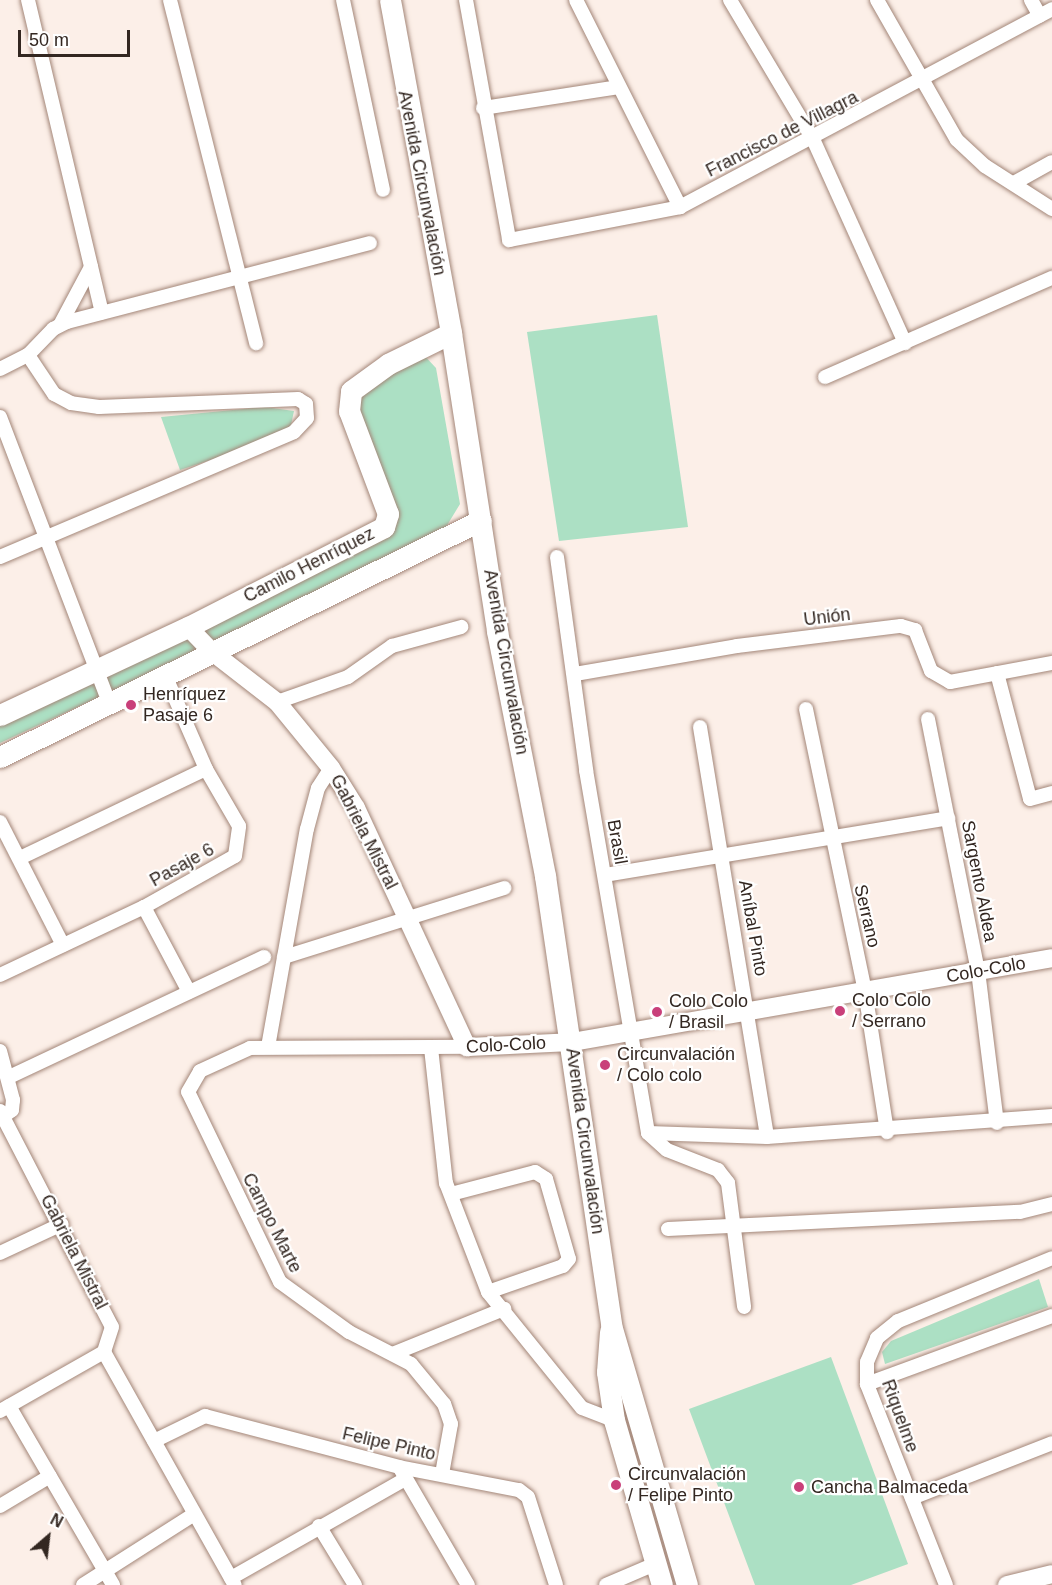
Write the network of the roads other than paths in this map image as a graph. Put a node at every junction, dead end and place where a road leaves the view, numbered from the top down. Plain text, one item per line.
1 (28, 0) edge
2 (170, 0) edge
3 (343, 0) edge
4 (390, 0) edge
5 (466, 0) edge
6 (576, 0) edge
7 (730, 0) edge
8 (877, 0) edge
9 (1031, 0) edge
10 (1046, 12) edge
11 (922, 82) junction
12 (618, 87) junction
13 (483, 108) junction
14 (813, 139) junction
15 (1052, 162) edge
16 (1014, 183) junction
17 (383, 190) dead end
18 (680, 207) junction
19 (1052, 208) edge
20 (370, 243) dead end
21 (91, 267) junction
22 (1052, 278) edge
23 (238, 281) junction
24 (102, 312) junction
25 (60, 325) junction
26 (451, 333) junction
27 (905, 343) junction
28 (256, 344) dead end
29 (28, 355) junction
30 (0, 369) edge
31 (825, 377) dead end
32 (0, 419) edge
33 (481, 520) junction
34 (45, 540) junction
35 (0, 557) edge
36 (557, 557) dead end
37 (188, 627) junction
38 (461, 627) dead end
39 (211, 651) junction
40 (1052, 663) edge
41 (95, 668) junction
42 (997, 673) junction
43 (575, 674) junction
44 (165, 675) junction
45 (109, 702) junction
46 (277, 702) junction
47 (806, 709) dead end
48 (0, 715) edge
49 (928, 719) dead end
50 (700, 727) dead end
51 (0, 757) edge
52 (331, 768) junction
53 (206, 769) junction
54 (1052, 793) edge
55 (948, 818) junction
56 (0, 822) edge
57 (831, 835) junction
58 (722, 855) junction
59 (20, 858) junction
60 (605, 875) junction
61 (504, 888) dead end
62 (144, 906) junction
63 (409, 921) junction
64 (63, 945) junction
65 (264, 957) dead end
66 (284, 957) junction
67 (1052, 958) edge
68 (978, 971) junction
69 (0, 975) edge
70 (865, 991) junction
71 (189, 992) junction
72 (749, 1011) junction
73 (632, 1031) junction
74 (572, 1042) junction
75 (268, 1047) junction
76 (467, 1047) junction
77 (430, 1048) junction
78 (0, 1051) edge
79 (9, 1077) junction
80 (188, 1092) joint
81 (1, 1116) edge
82 (1052, 1116) edge
83 (997, 1123) junction
84 (648, 1132) junction
85 (887, 1132) junction
86 (767, 1137) junction
87 (451, 1194) junction
88 (1052, 1204) edge
89 (62, 1224) junction
90 (732, 1225) junction
91 (668, 1229) dead end
92 (0, 1253) edge
93 (1052, 1258) edge
94 (488, 1292) junction
95 (744, 1307) dead end
96 (504, 1308) junction
97 (1052, 1316) edge
98 (611, 1325) junction
99 (104, 1352) junction
100 (395, 1353) junction
101 (867, 1384) junction
102 (4, 1408) edge
103 (614, 1420) junction
104 (154, 1441) junction
105 (1052, 1443) edge
106 (402, 1473) junction
107 (442, 1474) junction
108 (50, 1476) junction
109 (912, 1498) junction
110 (0, 1506) edge
111 (193, 1515) junction
112 (319, 1526) junction
113 (655, 1564) junction
114 (105, 1571) junction
115 (1052, 1574) edge
116 (233, 1582) edge
117 (83, 1585) edge
118 (112, 1585) edge
119 (355, 1585) edge
120 (468, 1585) edge
121 (556, 1585) edge
122 (606, 1585) edge
123 (662, 1585) edge
124 (687, 1585) edge
125 (946, 1585) edge
126 (1007, 1585) edge

1 - 21 street
2 - 23 street
3 - 17 street
4 - 26 main road, Avenida Circunvalación
5 - 13 street
6 - 12 street
7 - 14 street
8 - 11 street
9 - 10 street
10 - 11 street, Francisco de Villagra
11 - 14 street, Francisco de Villagra
11 - 16 street
12 - 13 street
12 - 18 street
13 - 18 street, Francisco de Villagra
14 - 18 street, Francisco de Villagra
14 - 27 street
15 - 16 street
16 - 19 street
20 - 23 street
21 - 24 street
21 - 25 street
22 - 27 street
23 - 24 street
23 - 28 street
24 - 25 street
25 - 29 street
26 - 33 main road, Avenida Circunvalación
26 - 37 main road, Camilo Henríquez
27 - 31 street
29 - 30 street
29 - 34 street
32 - 34 street
33 - 39 main road, Camilo Henríquez
33 - 74 main road, Avenida Circunvalación
34 - 35 street
34 - 41 street
36 - 43 street, Brasil
37 - 39 street, Gabriela Mistral
37 - 41 main road, Camilo Henríquez
38 - 46 street
39 - 44 main road, Camilo Henríquez
39 - 46 street, Gabriela Mistral
40 - 42 street, Unión
41 - 45 street
41 - 48 main road, Camilo Henríquez
42 - 43 street, Unión
42 - 54 street
43 - 60 street, Brasil
44 - 45 main road, Camilo Henríquez
44 - 53 street, Pasaje 6
45 - 51 main road, Camilo Henríquez
46 - 52 street, Gabriela Mistral
47 - 57 street, Serrano
49 - 55 street, Sargento Aldea
50 - 58 street, Aníbal Pinto
52 - 63 street, Gabriela Mistral
52 - 66 street
53 - 59 street
53 - 62 street, Pasaje 6
55 - 57 street
55 - 68 street, Sargento Aldea
56 - 59 street
57 - 58 street
57 - 70 street, Serrano
58 - 60 street
58 - 72 street, Aníbal Pinto
59 - 64 street
60 - 73 street, Brasil
61 - 63 street
62 - 64 street, Pasaje 6
62 - 71 street
63 - 66 street
63 - 76 street, Gabriela Mistral
64 - 69 street, Pasaje 6
65 - 71 street
66 - 75 street
67 - 68 street, Colo-Colo
68 - 70 street, Colo-Colo
68 - 83 street, Sargento Aldea
70 - 72 street, Colo-Colo
70 - 85 street, Serrano
71 - 79 street
72 - 73 street, Colo-Colo
72 - 86 street, Aníbal Pinto
73 - 74 street, Colo-Colo
73 - 84 street, Brasil
74 - 76 street, Colo-Colo
74 - 98 main road, Avenida Circunvalación
75 - 77 street, Colo-Colo
75 - 80 street, Colo-Colo
76 - 77 street, Colo-Colo
77 - 87 street
78 - 79 street, Gabriela Mistral
79 - 81 street, Gabriela Mistral
80 - 100 street, Campo Marte
81 - 89 street, Gabriela Mistral
82 - 83 street
83 - 85 street
84 - 86 street
84 - 90 street
85 - 86 street
87 - 94 street
87 - 94 street
88 - 90 street
89 - 92 street
89 - 99 street, Gabriela Mistral
90 - 91 street
90 - 95 street
93 - 101 street, Riquelme
94 - 96 street
96 - 100 street
96 - 103 street
97 - 101 street
98 - 103 main road, Avenida Circunvalación
98 - 124 main road, Avenida Circunvalación
99 - 102 street
99 - 104 street
100 - 107 street, Campo Marte
101 - 109 street, Riquelme
102 - 108 street
103 - 113 main road, Avenida Circunvalación
104 - 106 street, Felipe Pinto
104 - 111 street
105 - 109 street
106 - 107 street, Felipe Pinto
106 - 112 street
106 - 120 street
107 - 121 street, Felipe Pinto
108 - 110 street
108 - 114 street
109 - 125 street, Riquelme
111 - 114 street
111 - 116 street
112 - 116 street
112 - 119 street
113 - 122 street
113 - 123 main road, Avenida Circunvalación
114 - 117 street
114 - 118 street
115 - 126 street

